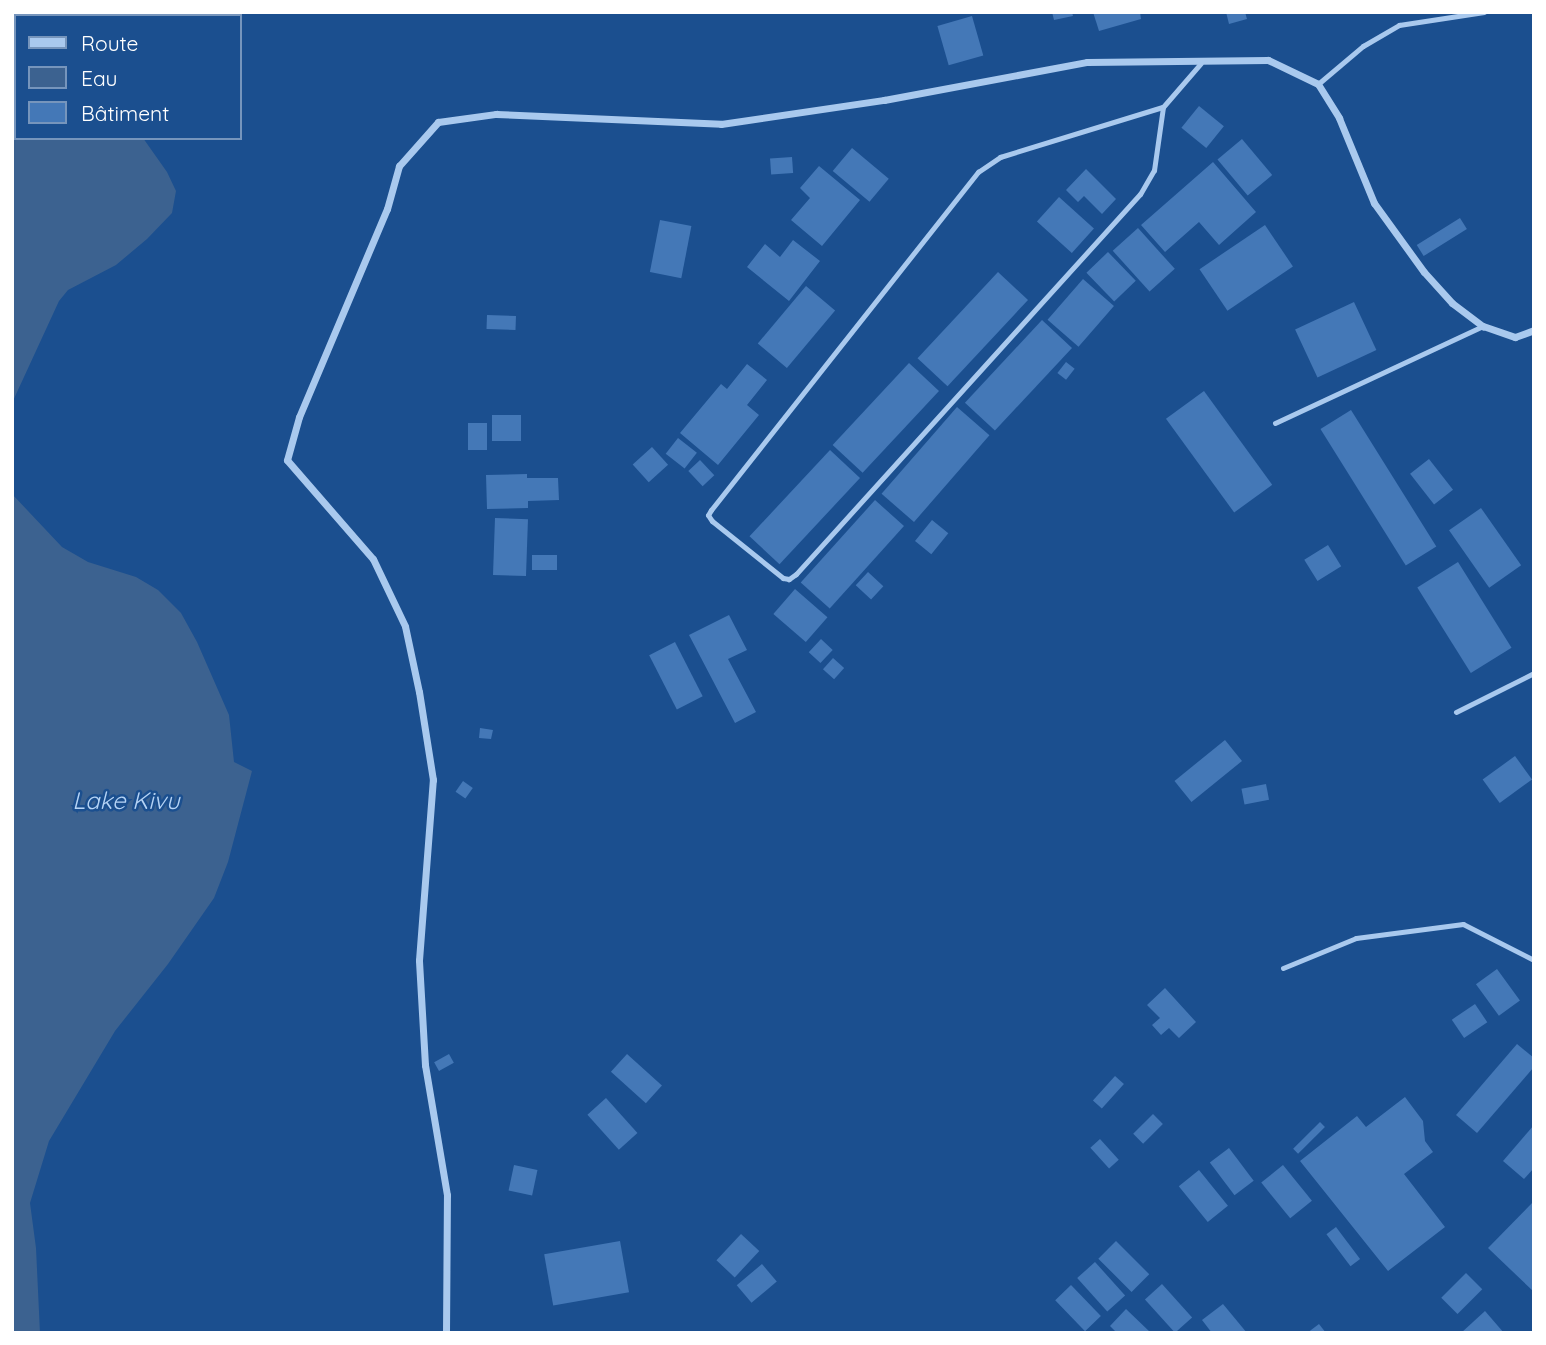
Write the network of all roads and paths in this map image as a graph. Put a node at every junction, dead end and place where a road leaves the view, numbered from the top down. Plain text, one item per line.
1 (1484, 12) edge
2 (1201, 63) junction
3 (1318, 84) junction
4 (1163, 107) junction
5 (1483, 326) junction
6 (1534, 330) edge
7 (1275, 423) dead end
8 (1534, 673) edge
9 (1456, 712) dead end
10 (1534, 960) edge
11 (1283, 968) dead end
12 (446, 1333) edge

1 - 3 lane
2 - 3 street
2 - 4 lane
2 - 12 street
3 - 5 street
4 - 4 lane
5 - 6 street
5 - 7 lane
8 - 9 lane
10 - 11 lane

